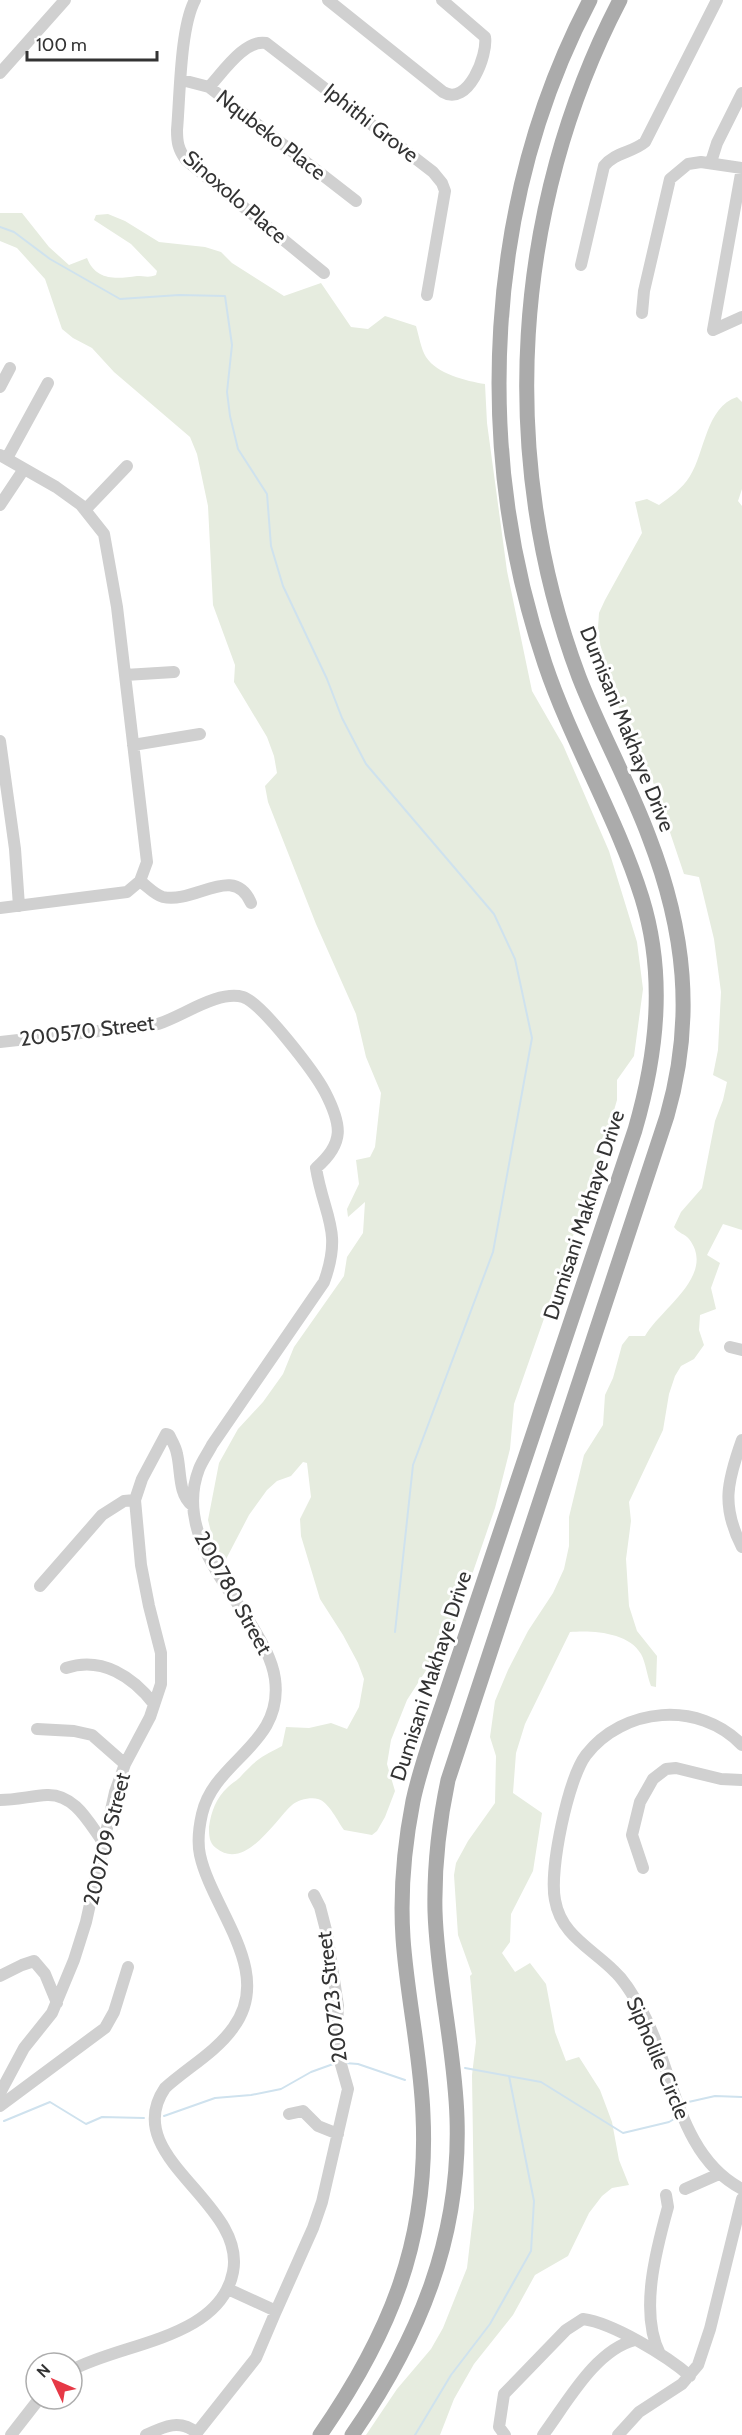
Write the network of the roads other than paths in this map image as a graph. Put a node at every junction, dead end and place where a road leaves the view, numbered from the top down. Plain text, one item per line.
1 (65, 0) edge
2 (195, 0) edge
3 (328, 0) edge
4 (442, 0) edge
5 (590, 0) edge
6 (620, 0) edge
7 (717, 0) edge
8 (0, 73) edge
9 (182, 80) junction
10 (209, 87) junction
11 (742, 93) edge
12 (711, 162) junction
13 (742, 168) edge
14 (356, 201) dead end
15 (581, 266) dead end
16 (324, 273) dead end
17 (427, 295) dead end
18 (642, 312) dead end
19 (742, 317) edge
20 (9, 368) dead end
21 (48, 383) dead end
22 (0, 387) edge
23 (4, 456) edge
24 (127, 466) dead end
25 (24, 469) junction
26 (0, 505) edge
27 (85, 510) junction
28 (174, 672) dead end
29 (125, 675) junction
30 (200, 734) dead end
31 (0, 741) edge
32 (133, 745) junction
33 (140, 881) junction
34 (251, 903) dead end
35 (19, 906) junction
36 (0, 908) edge
37 (0, 1042) edge
38 (316, 1168) joint
39 (742, 1440) edge
40 (135, 1500) junction
41 (192, 1505) junction
42 (742, 1547) edge
43 (40, 1586) dead end
44 (66, 1668) dead end
45 (154, 1704) junction
46 (37, 1729) dead end
47 (742, 1744) edge
48 (125, 1764) junction
49 (742, 1780) edge
50 (0, 1800) edge
51 (103, 1842) junction
52 (643, 1868) dead end
53 (314, 1895) dead end
54 (128, 1966) dead end
55 (0, 1976) edge
56 (57, 2003) junction
57 (0, 2093) edge
58 (0, 2106) edge
59 (289, 2114) dead end
60 (338, 2134) junction
61 (719, 2174) junction
62 (685, 2189) dead end
63 (742, 2189) edge
64 (666, 2195) dead end
65 (742, 2199) edge
66 (228, 2289) junction
67 (276, 2311) junction
68 (635, 2340) junction
69 (661, 2356) junction
70 (84, 2364) edge
71 (690, 2376) junction
72 (30, 2411) edge
73 (196, 2434) edge
74 (11, 2435) edge
75 (146, 2435) edge
76 (320, 2435) edge
77 (352, 2435) edge
78 (505, 2435) edge
79 (543, 2435) edge
80 (618, 2435) edge

1 - 8 street
2 - 9 street, Sinoxolo Place
3 - 4 street
5 - 76 main road, Dumisani Makhaye Drive
6 - 77 main road, Dumisani Makhaye Drive
7 - 15 street
9 - 10 street, Nqubeko Place
9 - 16 street, Sinoxolo Place
10 - 14 street, Nqubeko Place
10 - 17 street, Iphithi Grove
11 - 12 street
12 - 13 street
12 - 18 street
13 - 19 street
20 - 22 street
21 - 23 street
23 - 25 street
24 - 27 street
25 - 26 street
25 - 27 street
27 - 29 street
28 - 29 street
29 - 32 street
30 - 32 street
31 - 35 street
32 - 33 street
33 - 34 street
33 - 35 street
35 - 36 street
37 - 38 street, 200570 Street
38 - 41 street, 200780 Street
39 - 42 street
40 - 41 street
40 - 43 street
40 - 45 street, 200709 Street
41 - 66 street, 200780 Street
44 - 45 street
45 - 48 street, 200709 Street
46 - 48 street
47 - 61 street, Sipholile Circle
48 - 51 street, 200709 Street
49 - 52 street
50 - 51 street
51 - 56 street, 200709 Street
53 - 60 street, 200723 Street
54 - 58 street
55 - 56 street
56 - 57 street, 200709 Street
59 - 60 street
60 - 67 street, 200723 Street
61 - 62 street
61 - 63 street, Sipholile Circle
64 - 69 street
65 - 71 street
66 - 67 street
66 - 70 street
67 - 73 street, 200723 Street
68 - 69 street
68 - 78 street
68 - 79 street
69 - 71 street
71 - 80 street
72 - 74 street
73 - 75 street

